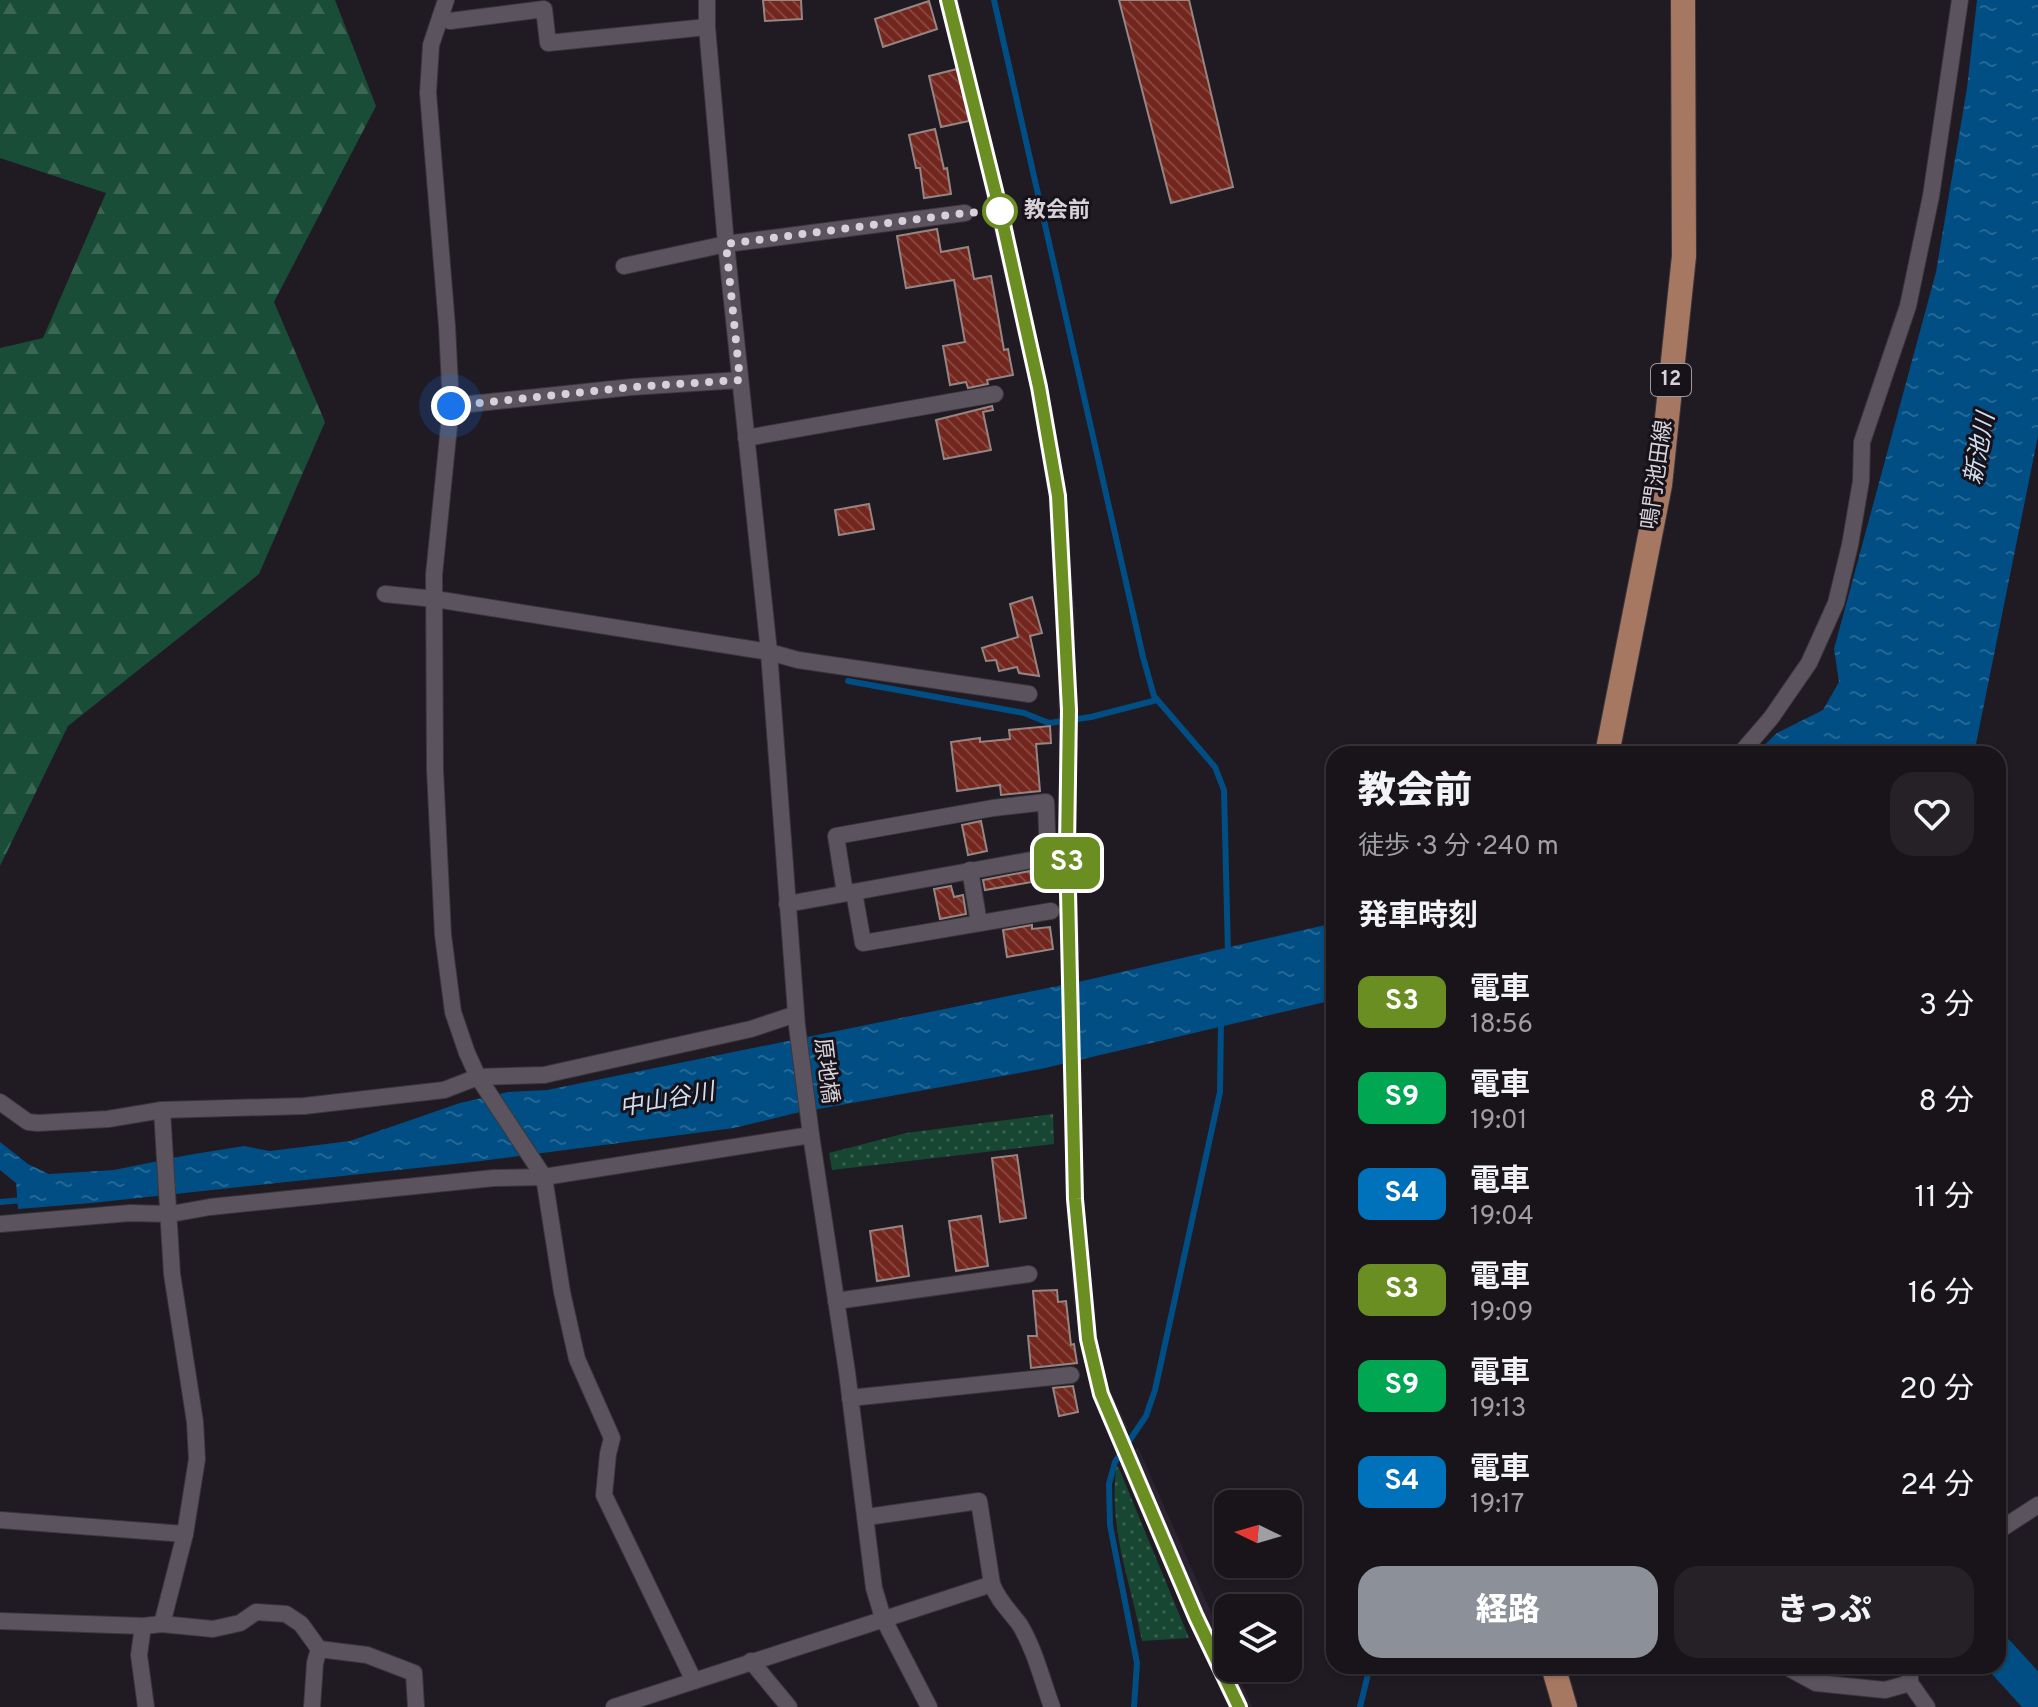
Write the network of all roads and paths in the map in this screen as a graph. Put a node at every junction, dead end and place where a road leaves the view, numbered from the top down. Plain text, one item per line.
1 (446, 0) edge
2 (707, 0) edge
3 (1683, 0) edge
4 (1960, 0) edge
5 (440, 18) junction
6 (707, 27) junction
7 (965, 213) dead end
8 (726, 244) junction
9 (624, 266) dead end
10 (740, 380) junction
11 (995, 394) dead end
12 (451, 406) junction
13 (746, 438) junction
14 (385, 594) dead end
15 (435, 599) junction
16 (769, 652) junction
17 (1029, 694) dead end
18 (1609, 746) edge
19 (1747, 746) edge
20 (970, 870) junction
21 (850, 893) junction
22 (787, 904) junction
23 (1051, 911) dead end
24 (979, 923) junction
25 (797, 1020) junction
26 (482, 1083) junction
27 (0, 1102) edge
28 (163, 1113) junction
29 (810, 1128) junction
30 (540, 1171) junction
31 (170, 1207) junction
32 (0, 1224) edge
33 (1029, 1274) dead end
34 (836, 1301) junction
35 (1071, 1375) dead end
36 (850, 1398) junction
37 (2038, 1505) edge
38 (867, 1517) junction
39 (0, 1520) edge
40 (2006, 1526) edge
41 (185, 1534) junction
42 (992, 1584) junction
43 (883, 1618) junction
44 (0, 1621) edge
45 (162, 1624) junction
46 (143, 1626) junction
47 (319, 1649) junction
48 (751, 1661) junction
49 (1555, 1674) edge
50 (1800, 1674) edge
51 (1910, 1674) edge
52 (694, 1681) junction
53 (1910, 1683) junction
54 (647, 1701) edge
55 (146, 1707) edge
56 (312, 1707) edge
57 (416, 1707) edge
58 (614, 1707) edge
59 (789, 1707) edge
60 (929, 1707) edge
61 (1052, 1707) edge
62 (1565, 1707) edge
63 (1927, 1707) edge

1 - 5 street
2 - 6 street, 原地橋
3 - 18 main road, 鳴門池田線 / 12
4 - 19 street
5 - 6 street
5 - 12 street
6 - 8 street, 原地橋
7 - 8 street
8 - 9 street
8 - 10 street, 原地橋
10 - 12 street
10 - 13 street, 原地橋
11 - 13 street
12 - 15 street
13 - 16 street, 原地橋
14 - 15 street
15 - 16 street
15 - 26 street
16 - 17 street
16 - 22 street, 原地橋
20 - 21 street
20 - 21 street
20 - 24 street
21 - 22 street
21 - 24 street
22 - 25 street, 原地橋
23 - 24 street
25 - 26 street
25 - 29 street, 原地橋
26 - 28 street
26 - 30 street
27 - 28 street
28 - 31 street
29 - 30 street
29 - 34 street, 原地橋
30 - 31 street
30 - 52 street
31 - 32 street
31 - 41 street
33 - 34 street
34 - 36 street, 原地橋
35 - 36 street
36 - 38 street, 原地橋
37 - 40 street
38 - 42 street
38 - 43 street, 原地橋
39 - 41 street
41 - 45 street
42 - 43 street
42 - 61 street
43 - 48 street
43 - 60 street, 原地橋
44 - 46 street
45 - 46 street
45 - 47 street
46 - 55 street
47 - 56 street
47 - 57 street
48 - 52 street
48 - 59 street
49 - 62 main road
50 - 53 street
51 - 53 street
52 - 54 street
53 - 63 street
54 - 58 street

